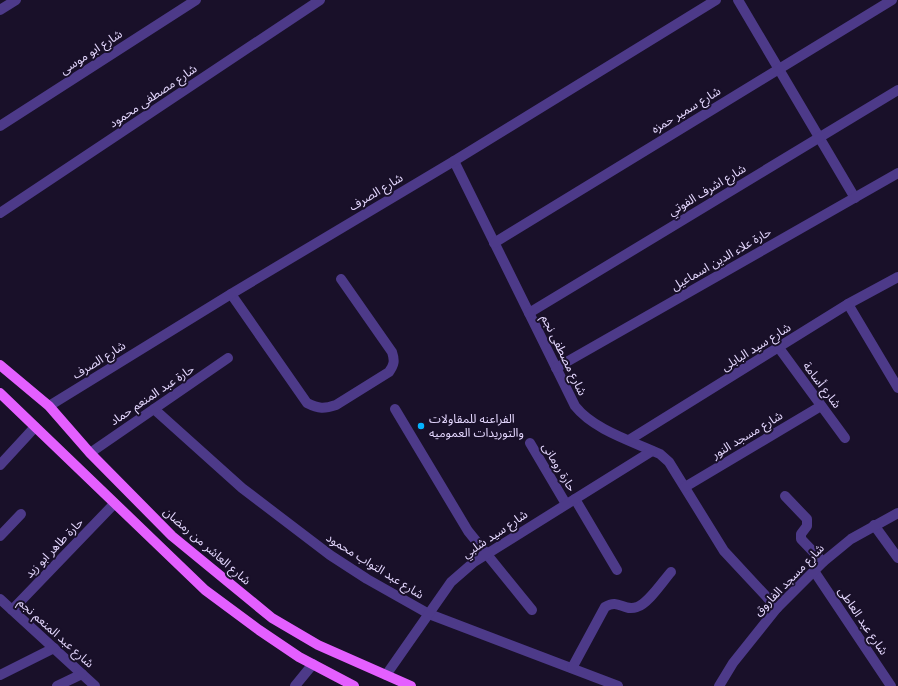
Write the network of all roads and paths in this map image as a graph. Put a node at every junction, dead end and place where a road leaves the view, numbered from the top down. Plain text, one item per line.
1 (16, 0) edge
2 (196, 0) edge
3 (320, 0) edge
4 (716, 0) edge
5 (738, 0) edge
6 (892, 0) edge
7 (0, 10) edge
8 (778, 69) junction
9 (898, 90) edge
10 (0, 126) edge
11 (819, 138) junction
12 (454, 161) junction
13 (898, 173) edge
14 (855, 198) junction
15 (0, 213) edge
16 (494, 243) junction
17 (898, 277) edge
18 (341, 279) dead end
19 (231, 294) junction
20 (848, 304) junction
21 (529, 313) junction
22 (778, 348) junction
23 (228, 358) dead end
24 (556, 368) junction
25 (1, 369) edge
26 (898, 388) edge
27 (0, 393) edge
28 (49, 406) junction
29 (821, 406) junction
30 (154, 409) junction
31 (394, 409) dead end
32 (35, 427) junction
33 (845, 438) dead end
34 (629, 440) junction
35 (530, 443) dead end
36 (652, 451) junction
37 (90, 453) junction
38 (0, 465) edge
39 (685, 487) junction
40 (785, 496) dead end
41 (570, 501) junction
42 (114, 504) junction
43 (898, 513) edge
44 (22, 514) dead end
45 (874, 525) junction
46 (0, 536) edge
47 (487, 554) junction
48 (898, 558) edge
49 (823, 562) junction
50 (617, 570) dead end
51 (814, 571) junction
52 (671, 572) dead end
53 (0, 599) edge
54 (777, 608) junction
55 (12, 610) junction
56 (532, 610) dead end
57 (429, 614) junction
58 (54, 648) junction
59 (313, 664) junction
60 (572, 668) junction
61 (82, 674) junction
62 (0, 675) edge
63 (386, 675) junction
64 (58, 686) edge
65 (95, 686) edge
66 (295, 686) edge
67 (354, 686) edge
68 (411, 686) edge
69 (618, 686) edge
70 (719, 686) edge
71 (891, 686) edge

1 - 7 street
2 - 10 street, شارع ابو موسى
3 - 15 street, شارع مصطفى محمود
4 - 12 street, شارع الصرف
5 - 8 street
6 - 8 street, شارع سمير حمزه
8 - 11 street
8 - 16 street, شارع سمير حمزه
9 - 11 street, شارع اشرف الفوتي
11 - 14 street
11 - 21 street, شارع اشرف الفوتي
12 - 16 street, شارع مصطفى نجم
12 - 19 street, شارع الصرف
13 - 14 street, حارة علاء الدين اسماعيل
14 - 24 street, حارة علاء الدين اسماعيل
16 - 21 street, شارع مصطفى نجم
17 - 20 street, شارع سيد البابلى
18 - 19 street
19 - 28 street, شارع الصرف
20 - 22 street, شارع سيد البابلى
20 - 26 street
21 - 24 street, شارع مصطفى نجم
22 - 29 street, شارع أسامة
22 - 34 street, شارع سيد البابلى
23 - 30 street, حارة عبد المنعم حماد
24 - 34 street, شارع مصطفى نجم
25 - 28 main road, شارع العاشر من رمضان
27 - 32 main road
28 - 37 main road, شارع العاشر من رمضان
29 - 33 street, شارع أسامة
29 - 39 street, شارع مسجد النور
30 - 37 street, حارة عبد المنعم حماد
30 - 57 street, شارع عبد التواب محمود
31 - 47 street
32 - 38 street
32 - 42 main road
34 - 36 street, شارع مصطفى نجم
35 - 41 street, حارة رومانى
36 - 39 street, شارع مصطفى نجم
36 - 41 street, شارع سيد شلبي
37 - 63 main road, شارع العاشر من رمضان
39 - 54 street, شارع مصطفى نجم
40 - 49 street
41 - 47 street, شارع سيد شلبي
41 - 50 street, حارة رومانى
42 - 55 street, حارة طاهر ابو زيد
42 - 59 main road
43 - 45 street, شارع مسجد الفاروق
44 - 46 street
45 - 48 street
45 - 49 street, شارع مسجد الفاروق
47 - 56 street
47 - 57 street, شارع سيد شلبي
49 - 51 street, شارع مسجد الفاروق
51 - 54 street, شارع مسجد الفاروق
51 - 71 street, شارع عبد العاطى
52 - 60 street
53 - 55 street, شارع عبد المنعم نجم
54 - 70 street, شارع مسجد الفاروق
55 - 58 street, شارع عبد المنعم نجم
57 - 60 street, شارع عبد التواب محمود
57 - 63 street, شارع سيد شلبي
58 - 61 street, شارع عبد المنعم نجم
58 - 62 street
59 - 66 street
59 - 67 main road
60 - 69 street, شارع عبد التواب محمود
61 - 64 street
61 - 65 street, شارع عبد المنعم نجم
63 - 68 main road, شارع العاشر من رمضان

